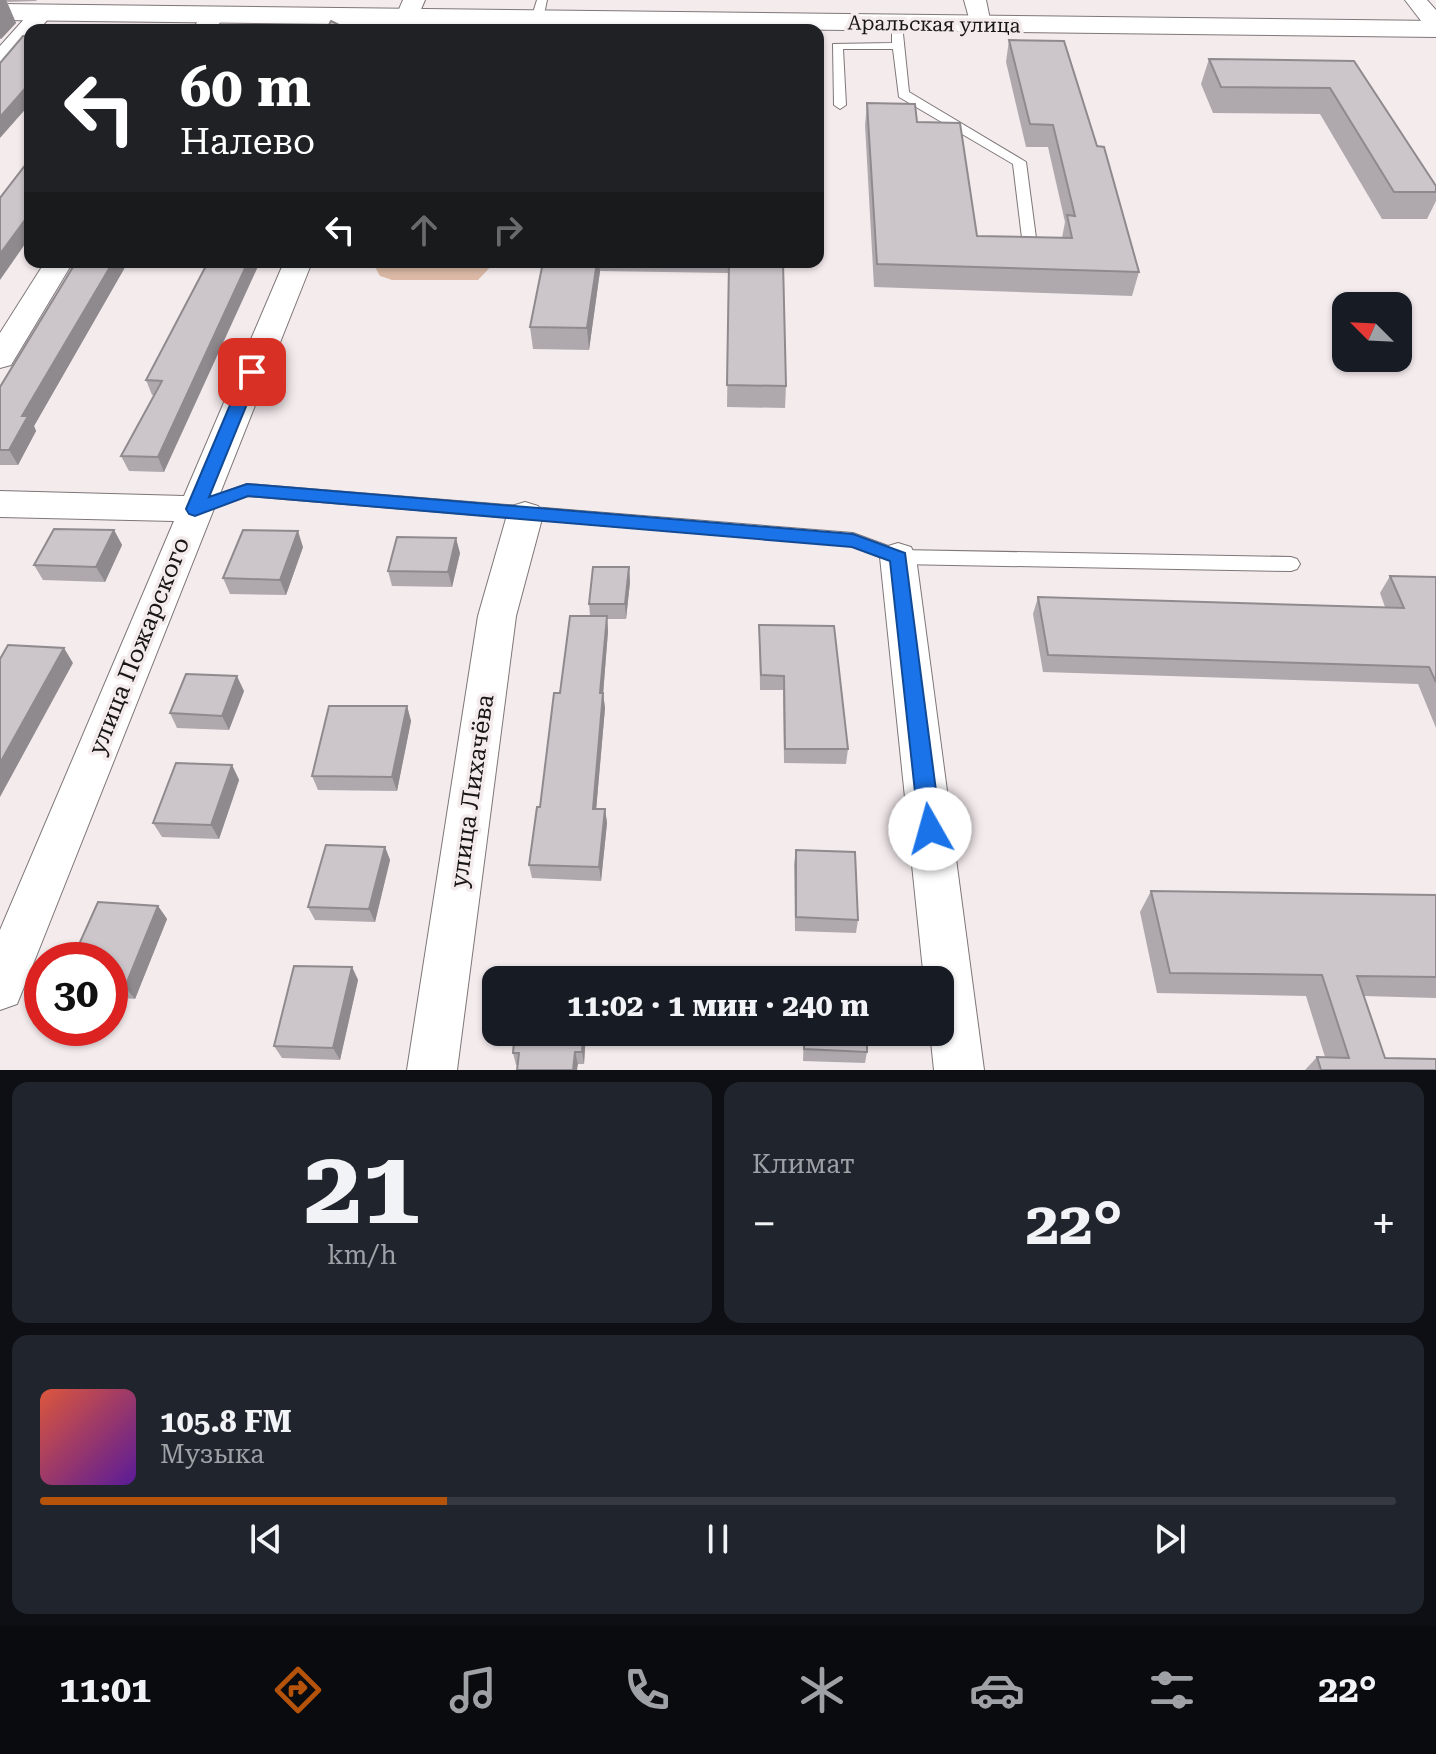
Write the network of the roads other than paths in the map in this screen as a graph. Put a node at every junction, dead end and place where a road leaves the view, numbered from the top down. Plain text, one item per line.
1 (1416, 0) edge
2 (164, 8) edge
3 (539, 10) edge
4 (0, 12) edge
5 (977, 12) edge
6 (42, 13) junction
7 (407, 16) edge
8 (209, 23) edge
9 (32, 24) edge
10 (739, 24) edge
11 (1436, 27) edge
12 (824, 30) edge
13 (24, 33) edge
14 (897, 35) junction
15 (0, 60) edge
16 (840, 105) dead end
17 (1029, 238) edge
18 (55, 268) edge
19 (295, 268) edge
20 (0, 358) edge
21 (0, 504) edge
22 (195, 509) junction
23 (525, 515) junction
24 (898, 557) junction
25 (1291, 564) dead end
26 (0, 987) edge
27 (432, 1070) edge
28 (959, 1070) edge

1 - 11 street
2 - 6 street, Аральская улица
2 - 8 street, Аральская улица
3 - 7 street, Аральская улица
3 - 10 street, Аральская улица
4 - 6 street, Аральская улица
5 - 11 street, Аральская улица
5 - 14 street, Аральская улица
6 - 9 street
7 - 8 street, Аральская улица
12 - 14 street, Аральская улица
13 - 15 street
14 - 16 lane
14 - 17 lane
18 - 20 street
19 - 22 street, улица Пожарского
21 - 22 street
22 - 23 lane
22 - 26 street, улица Пожарского
23 - 24 lane
23 - 27 street, улица Лихачёва
24 - 25 lane
24 - 28 street

